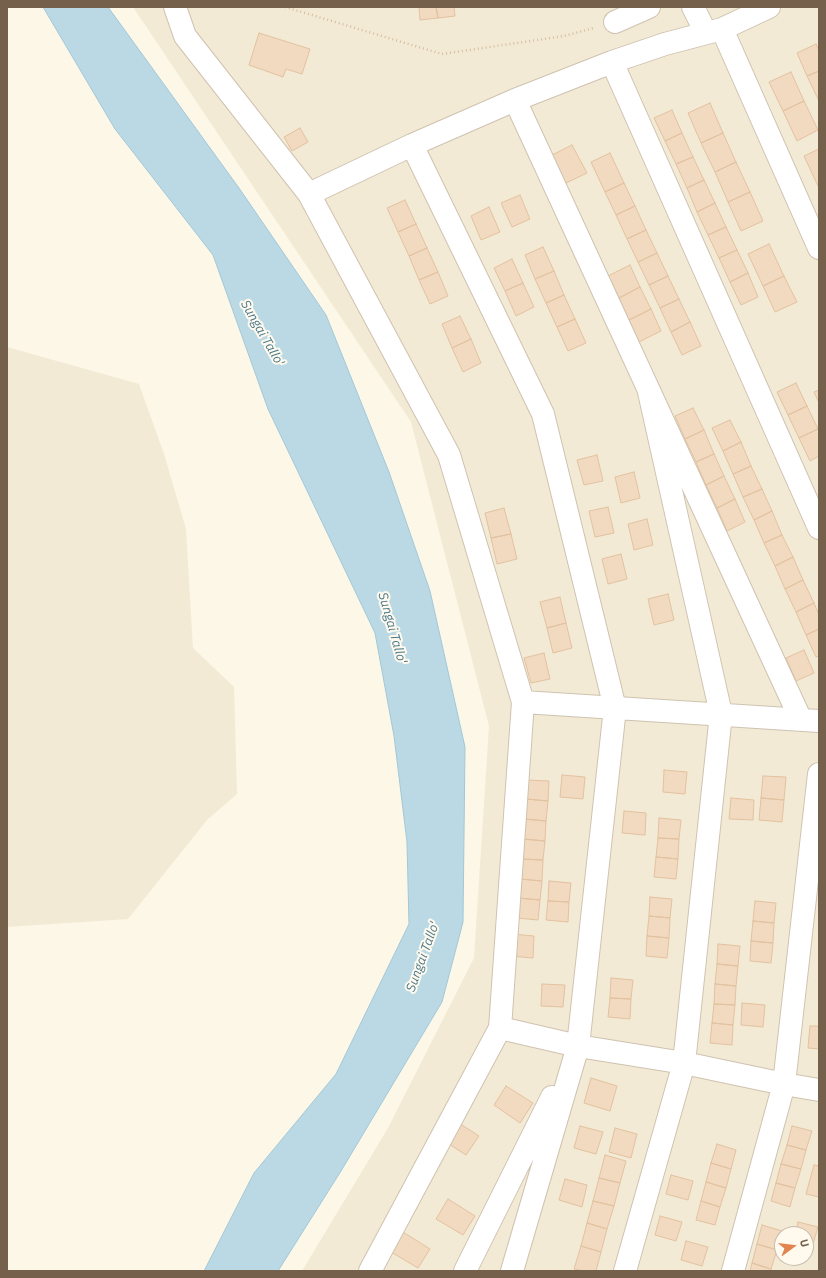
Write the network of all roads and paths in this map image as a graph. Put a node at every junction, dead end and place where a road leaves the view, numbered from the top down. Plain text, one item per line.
1 (175, 7) edge
2 (286, 7) edge
3 (649, 7) edge
4 (693, 7) edge
5 (769, 7) edge
6 (615, 22) joint
7 (714, 31) junction
8 (612, 62) junction
9 (515, 100) junction
10 (412, 145) junction
11 (309, 194) junction
12 (817, 240) edge
13 (649, 392) junction
14 (819, 528) edge
15 (524, 702) junction
16 (615, 708) junction
17 (721, 714) junction
18 (810, 720) edge
19 (819, 774) edge
20 (500, 1028) junction
21 (578, 1046) junction
22 (684, 1063) junction
23 (784, 1084) junction
24 (819, 1090) edge
25 (370, 1271) edge
26 (465, 1271) edge
27 (512, 1271) edge
28 (625, 1271) edge
29 (733, 1271) edge

1 - 11 street
2 - 6 path
3 - 6 street
4 - 7 street
5 - 7 street
7 - 8 street
7 - 12 street
8 - 9 street
8 - 14 street
9 - 10 street
9 - 13 street
10 - 11 street
10 - 16 street
11 - 15 street
13 - 17 street
13 - 18 street
15 - 16 street
15 - 20 street
16 - 17 street
16 - 21 street
17 - 18 street
17 - 22 street
19 - 23 street
20 - 21 street
20 - 25 street
21 - 22 street
21 - 26 street
21 - 27 street
22 - 23 street
22 - 28 street
23 - 24 street
23 - 29 street

